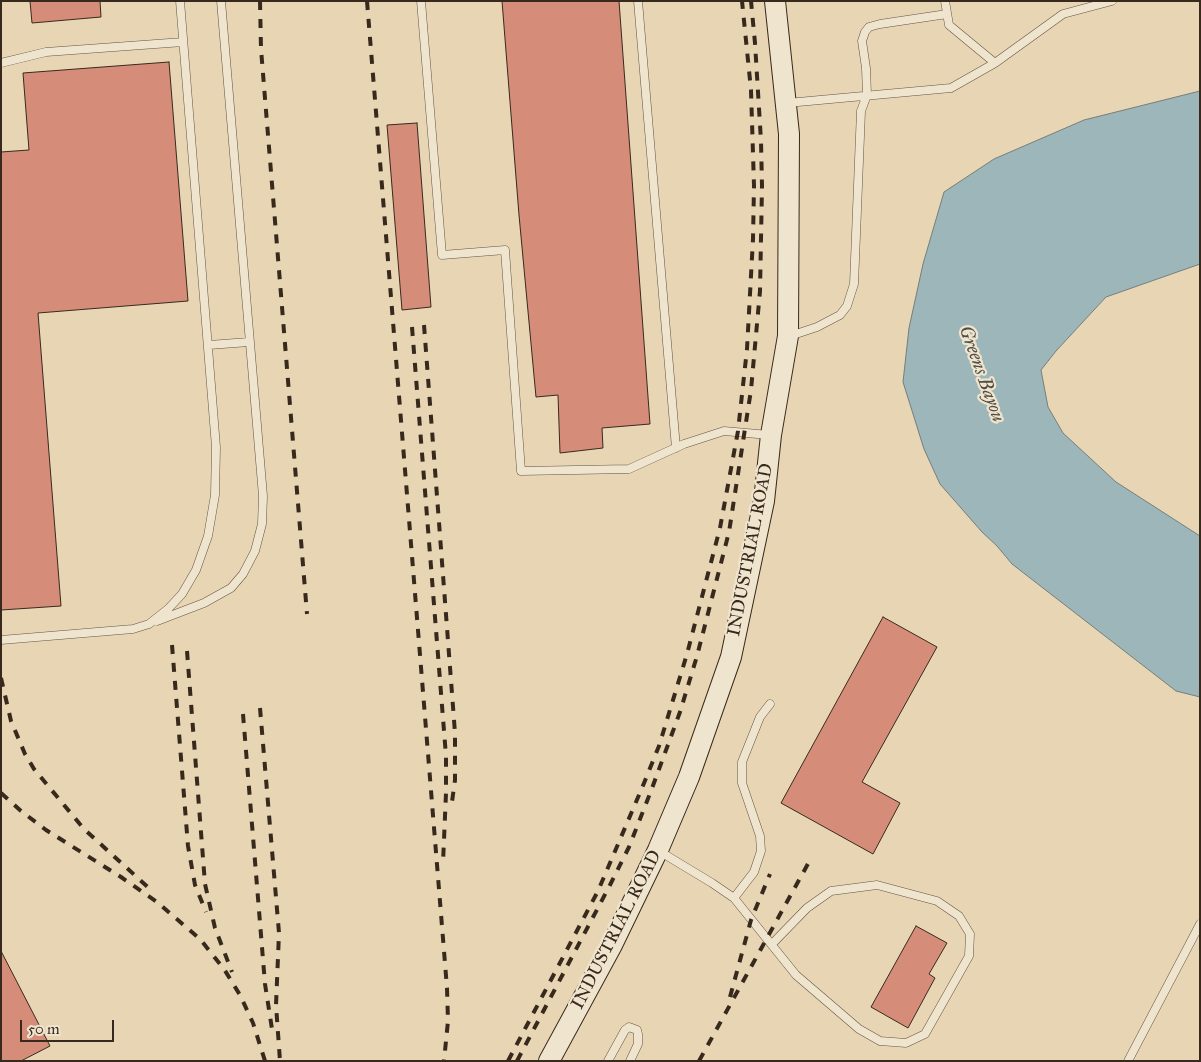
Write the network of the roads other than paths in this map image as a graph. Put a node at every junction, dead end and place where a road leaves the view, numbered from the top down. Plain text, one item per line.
1 (180, 1) edge
2 (220, 1) edge
3 (421, 1) edge
4 (638, 1) edge
5 (775, 1) edge
6 (945, 1) edge
7 (1112, 1) edge
8 (947, 14) junction
9 (183, 42) junction
10 (995, 63) junction
11 (1, 64) edge
12 (867, 95) junction
13 (787, 103) junction
14 (788, 336) junction
15 (249, 342) junction
16 (208, 345) junction
17 (771, 435) junction
18 (676, 448) junction
19 (149, 624) junction
20 (1, 640) edge
21 (770, 704) dead end
22 (658, 850) junction
23 (734, 898) junction
24 (1200, 924) edge
25 (772, 944) junction
26 (549, 1061) edge
27 (608, 1061) edge
28 (630, 1061) edge
29 (1128, 1061) edge

1 - 9 lane
2 - 15 lane
3 - 18 lane
4 - 18 lane
5 - 13 street, INDUSTRIAL ROAD
6 - 8 lane
7 - 10 lane
8 - 10 lane
8 - 12 lane
9 - 11 lane
9 - 16 lane
10 - 12 lane
12 - 13 lane
12 - 14 lane
13 - 14 street, INDUSTRIAL ROAD
14 - 17 street, INDUSTRIAL ROAD
15 - 16 lane
15 - 19 lane
16 - 19 lane
17 - 18 lane
17 - 22 street, INDUSTRIAL ROAD
19 - 20 lane
21 - 23 lane
22 - 23 lane
22 - 26 street, INDUSTRIAL ROAD
23 - 25 lane
24 - 29 lane
25 - 25 lane
27 - 28 lane

